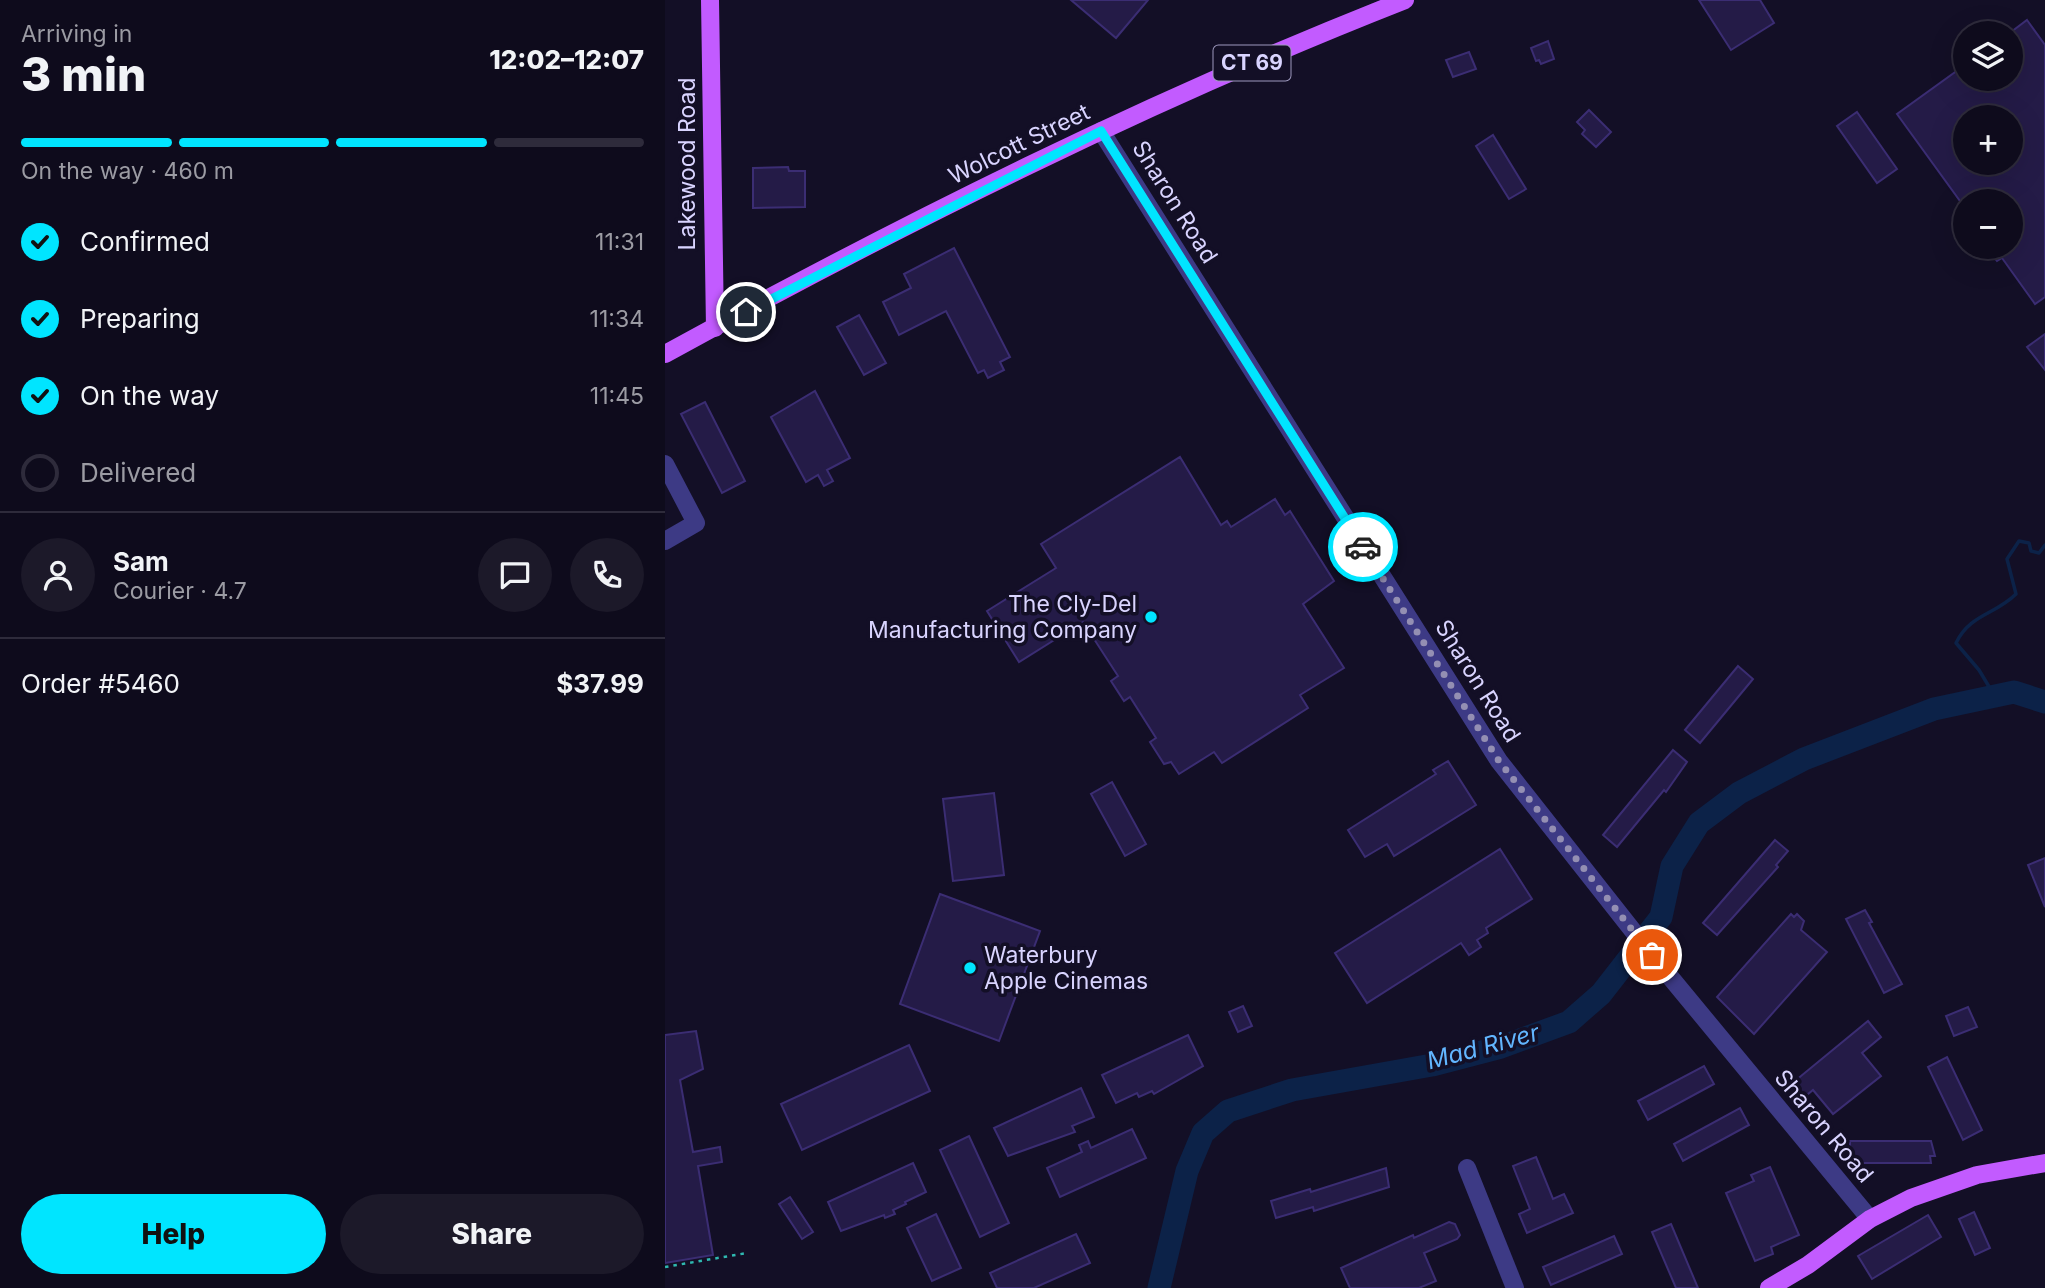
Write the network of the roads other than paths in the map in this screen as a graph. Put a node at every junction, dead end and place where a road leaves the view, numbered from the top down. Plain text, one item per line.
1 (710, 0) edge
2 (1405, 0) edge
3 (1101, 131) junction
4 (715, 328) junction
5 (665, 354) edge
6 (665, 464) edge
7 (665, 541) edge
8 (2045, 1163) edge
9 (1467, 1168) dead end
10 (1870, 1219) junction
11 (1515, 1288) edge
12 (1769, 1288) edge

1 - 4 main road, Lakewood Road
2 - 3 main road, Wolcott Street / CT 69
3 - 4 main road, Wolcott Street / CT 69
3 - 10 street, Sharon Road
4 - 5 main road, Wolcott Street / CT 69
6 - 7 street
8 - 10 main road
9 - 11 street
10 - 12 main road

